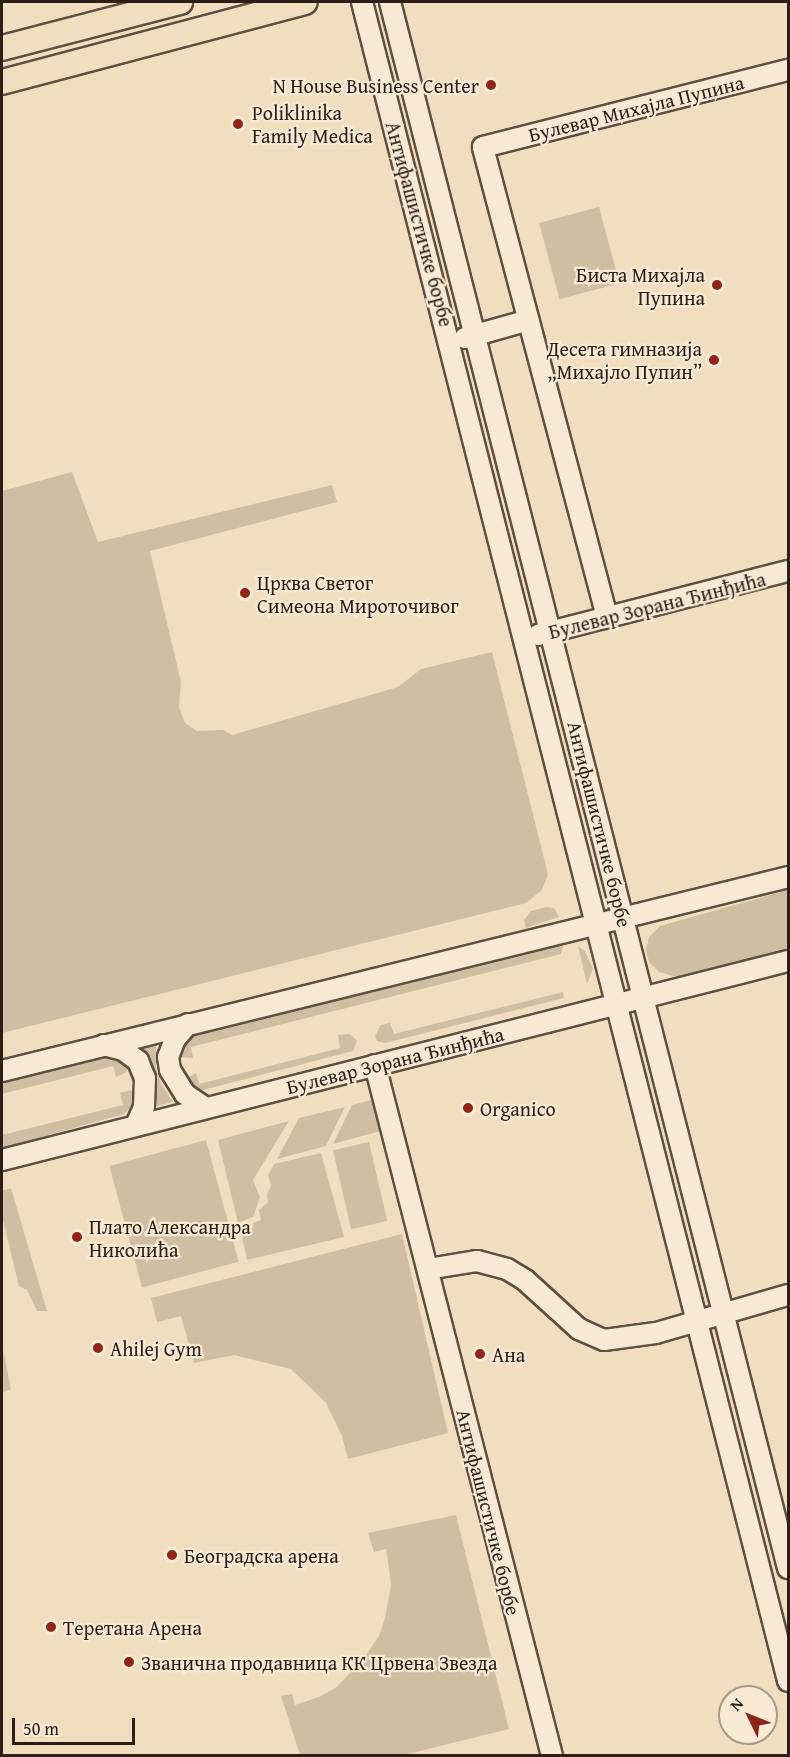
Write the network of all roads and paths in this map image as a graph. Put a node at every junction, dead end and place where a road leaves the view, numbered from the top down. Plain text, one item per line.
1 (180, 2) edge
2 (305, 2) edge
3 (362, 2) edge
4 (390, 2) edge
5 (2, 48) edge
6 (789, 70) edge
7 (2, 82) edge
8 (529, 320) junction
9 (476, 334) junction
10 (450, 342) junction
11 (789, 572) edge
12 (607, 617) junction
13 (551, 632) junction
14 (525, 638) junction
15 (789, 877) edge
16 (624, 918) junction
17 (596, 925) junction
18 (789, 961) edge
19 (645, 998) junction
20 (616, 1005) junction
21 (188, 1024) junction
22 (104, 1045) junction
23 (375, 1065) junction
24 (2, 1071) edge
25 (206, 1107) junction
26 (136, 1125) junction
27 (2, 1160) edge
28 (428, 1269) junction
29 (789, 1295) edge
30 (725, 1314) junction
31 (695, 1322) junction
32 (789, 1569) edge
33 (789, 1681) edge
34 (552, 1755) edge

1 - 5 main road
2 - 7 main road
3 - 10 street, Антифашистичке борбе
4 - 9 street, Антифашистичке борбе
6 - 8 street, Булевар Михајла Пупина
8 - 9 street, Антифашистичке борбе
8 - 12 street
9 - 10 street, Антифашистичке борбе
9 - 13 street, Антифашистичке борбе
10 - 14 street, Антифашистичке борбе
11 - 12 street, Булевар Зорана Ђинђића
12 - 13 street, Булевар Зорана Ђинђића
13 - 14 street, Булевар Зорана Ђинђића
13 - 16 street, Антифашистичке борбе
14 - 17 street, Антифашистичке борбе
15 - 16 street
16 - 17 street
16 - 19 street, Антифашистичке борбе
17 - 20 street, Антифашистичке борбе
17 - 21 street
18 - 19 street, Булевар Зорана Ђинђића
19 - 20 street, Булевар Зорана Ђинђића
19 - 30 street, Антифашистичке борбе
20 - 23 street, Булевар Зорана Ђинђића
20 - 31 street, Антифашистичке борбе
21 - 22 street
21 - 25 street
22 - 24 street
22 - 26 street
23 - 25 street, Булевар Зорана Ђинђића
23 - 28 street, Антифашистичке борбе
25 - 26 street, Булевар Зорана Ђинђића
26 - 27 street, Булевар Зорана Ђинђића
28 - 31 street
28 - 34 street, Антифашистичке борбе
29 - 30 street
30 - 31 street
30 - 32 street, Антифашистичке борбе
31 - 33 street, Антифашистичке борбе

